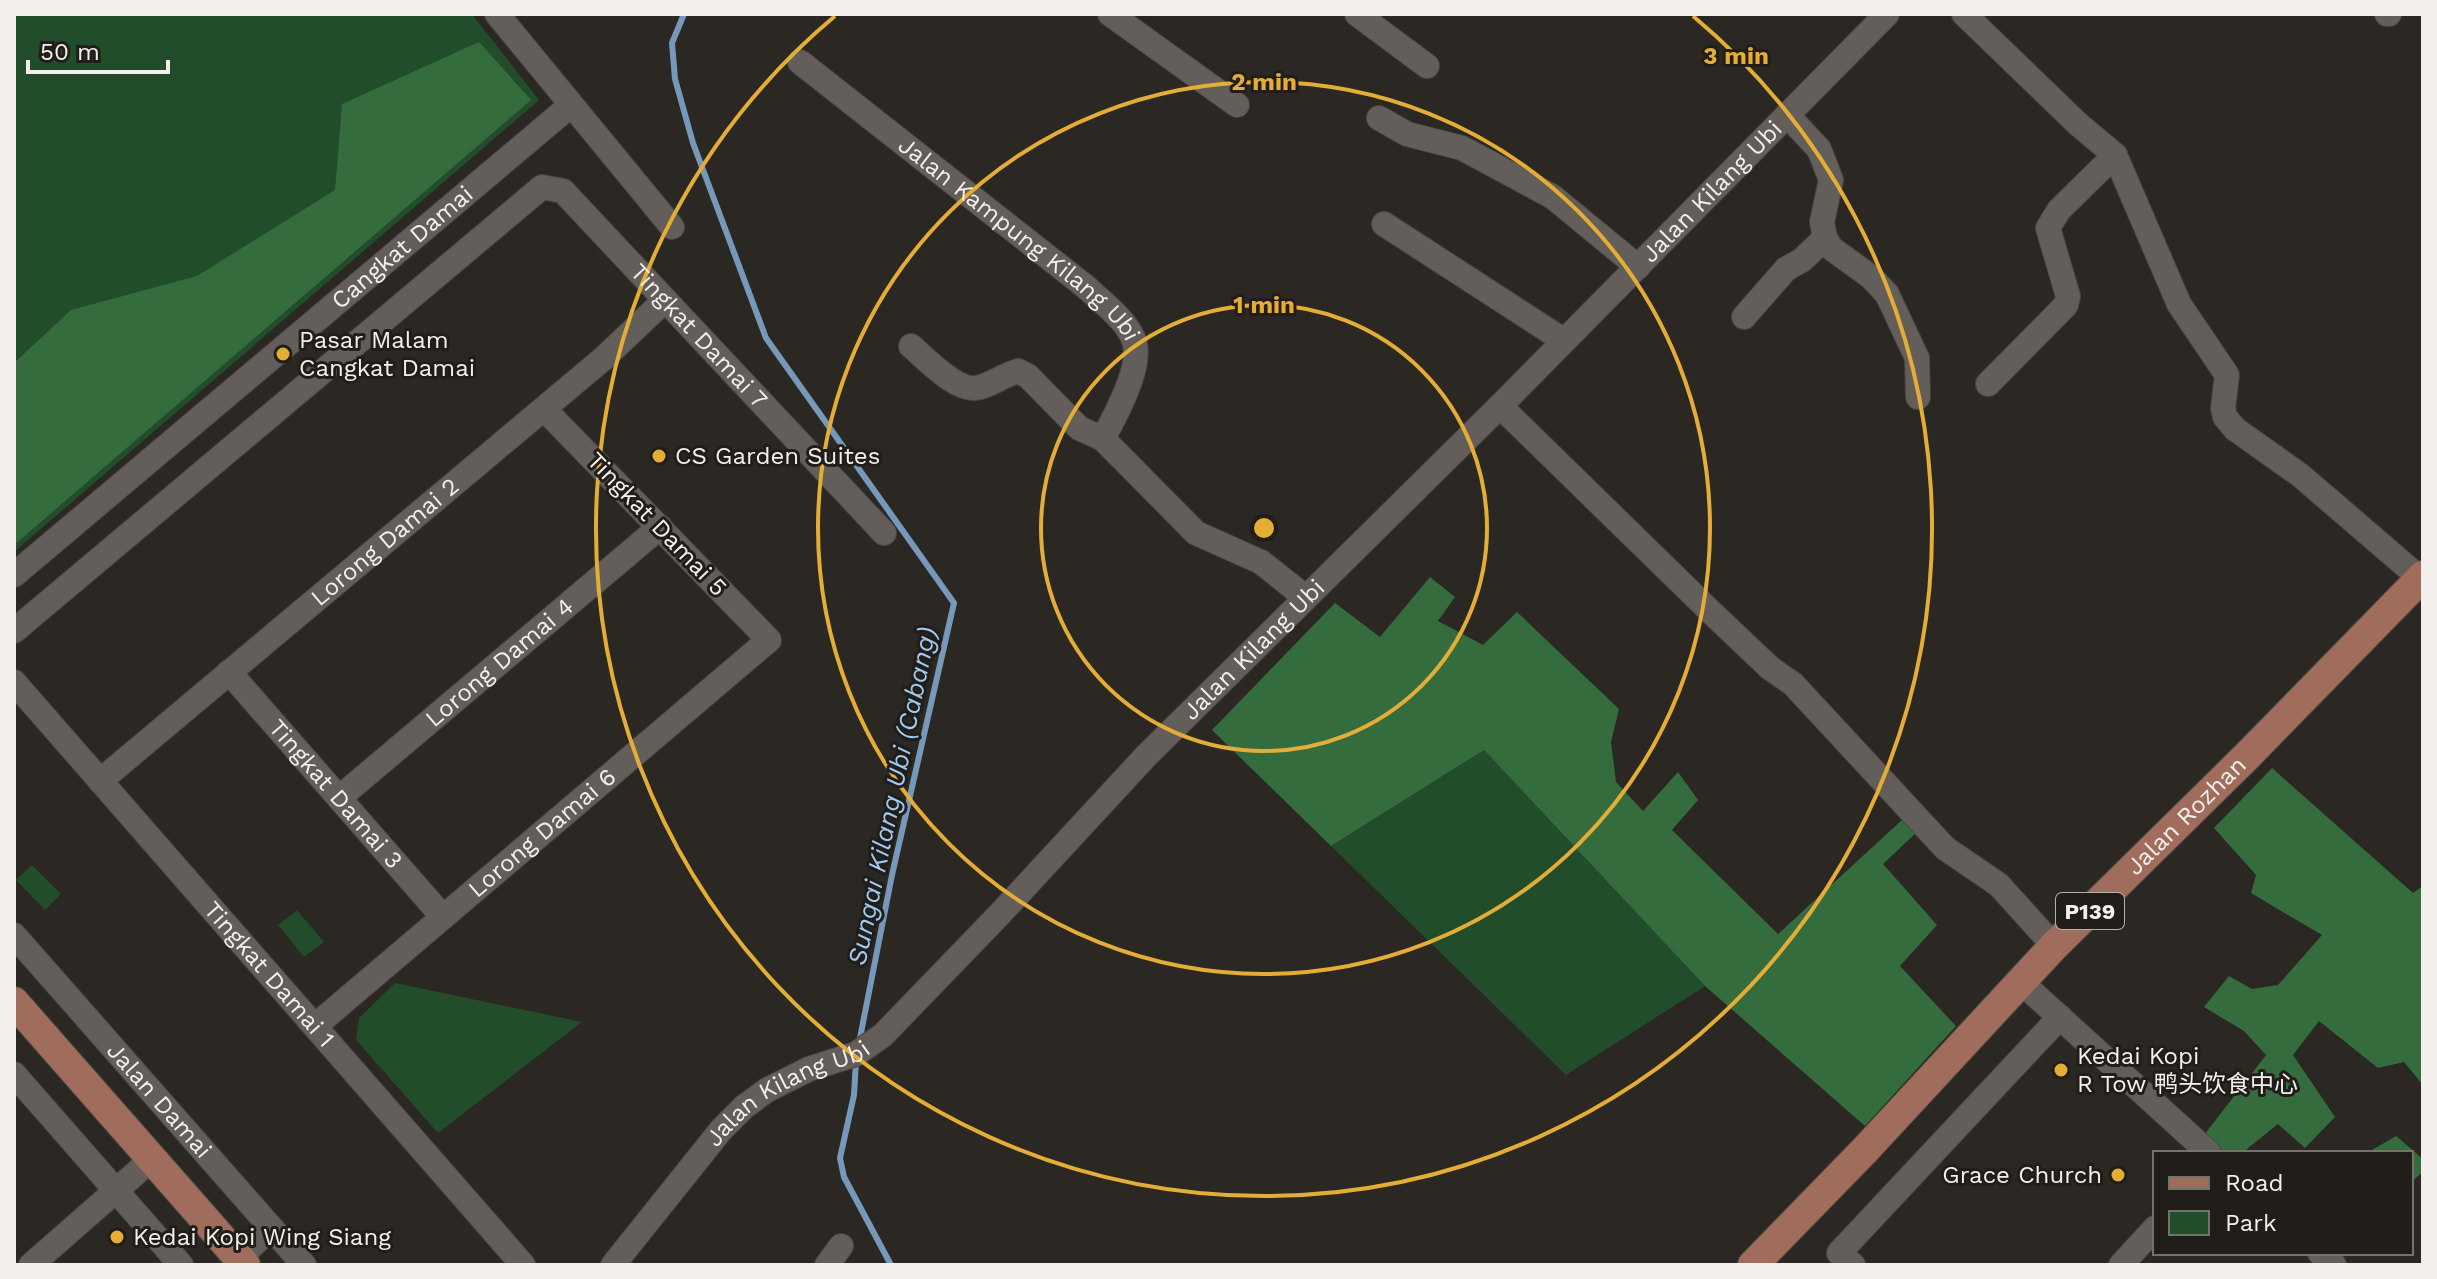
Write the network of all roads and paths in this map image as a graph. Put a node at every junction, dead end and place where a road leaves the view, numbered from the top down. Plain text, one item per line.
1 (497, 14) edge
2 (1110, 14) edge
3 (1357, 14) edge
4 (1887, 14) edge
5 (1964, 14) edge
6 (800, 62) dead end
7 (1427, 66) dead end
8 (571, 105) junction
9 (1237, 105) dead end
10 (1787, 115) junction
11 (1379, 118) dead end
12 (2115, 155) junction
13 (542, 187) joint
14 (1384, 224) dead end
15 (672, 227) dead end
16 (1825, 238) junction
17 (1638, 267) junction
18 (665, 300) junction
19 (1744, 317) dead end
20 (1563, 340) junction
21 (911, 346) dead end
22 (1988, 384) dead end
23 (1918, 397) dead end
24 (1500, 406) junction
25 (544, 409) junction
26 (1103, 439) junction
27 (660, 527) junction
28 (884, 533) dead end
29 (14, 575) edge
30 (2422, 578) edge
31 (1305, 597) junction
32 (14, 631) edge
33 (769, 640) joint
34 (229, 672) junction
35 (14, 682) edge
36 (100, 781) junction
37 (339, 798) junction
38 (443, 917) junction
39 (14, 935) edge
40 (2054, 946) junction
41 (2021, 982) junction
42 (14, 1002) edge
43 (2060, 1017) junction
44 (315, 1026) junction
45 (14, 1074) edge
46 (2207, 1151) edge
47 (152, 1159) junction
48 (116, 1190) junction
49 (271, 1228) junction
50 (2153, 1230) edge
51 (242, 1262) edge
52 (31, 1265) edge
53 (181, 1265) edge
54 (304, 1265) edge
55 (523, 1265) edge
56 (613, 1265) edge
57 (1753, 1265) edge
58 (1853, 1265) edge
59 (2121, 1265) edge

1 - 8 street
2 - 9 street
3 - 7 street
4 - 10 street, Jalan Kilang Ubi
5 - 12 street
6 - 26 street, Jalan Kampung Kilang Ubi
8 - 15 street
8 - 29 street, Cangkat Damai
10 - 16 street
10 - 17 street, Jalan Kilang Ubi
11 - 17 street
12 - 22 street
12 - 30 street
13 - 18 street, Tingkat Damai 7
13 - 32 street, Cangkat Damai
14 - 20 street
16 - 19 street
16 - 23 street
17 - 20 street, Jalan Kilang Ubi
18 - 25 street, Lorong Damai 2
18 - 28 street, Tingkat Damai 7
20 - 24 street, Jalan Kilang Ubi
21 - 26 street
24 - 31 street, Jalan Kilang Ubi
24 - 40 street
25 - 27 street, Tingkat Damai 5
25 - 34 street, Lorong Damai 2
26 - 31 street
27 - 33 street, Tingkat Damai 5
27 - 37 street, Lorong Damai 4
30 - 40 main road, Jalan Rozhan / P139
31 - 56 street, Jalan Kilang Ubi
33 - 38 street, Lorong Damai 6
34 - 36 street, Lorong Damai 2
34 - 37 street, Tingkat Damai 3
35 - 36 street, Tingkat Damai 1
36 - 44 street, Tingkat Damai 1
37 - 38 street, Tingkat Damai 3
38 - 44 street, Lorong Damai 6
39 - 49 street, Jalan Damai
40 - 41 main road, Jalan Rozhan / P139
41 - 43 street
41 - 57 main road, Jalan Rozhan / P139
42 - 47 main road, Jalan Damai
43 - 46 street
43 - 58 street
44 - 55 street, Tingkat Damai 1
45 - 48 street
47 - 48 street
47 - 51 main road, Jalan Damai
48 - 52 street
48 - 53 street
49 - 51 street
49 - 54 street, Jalan Damai
50 - 59 street

